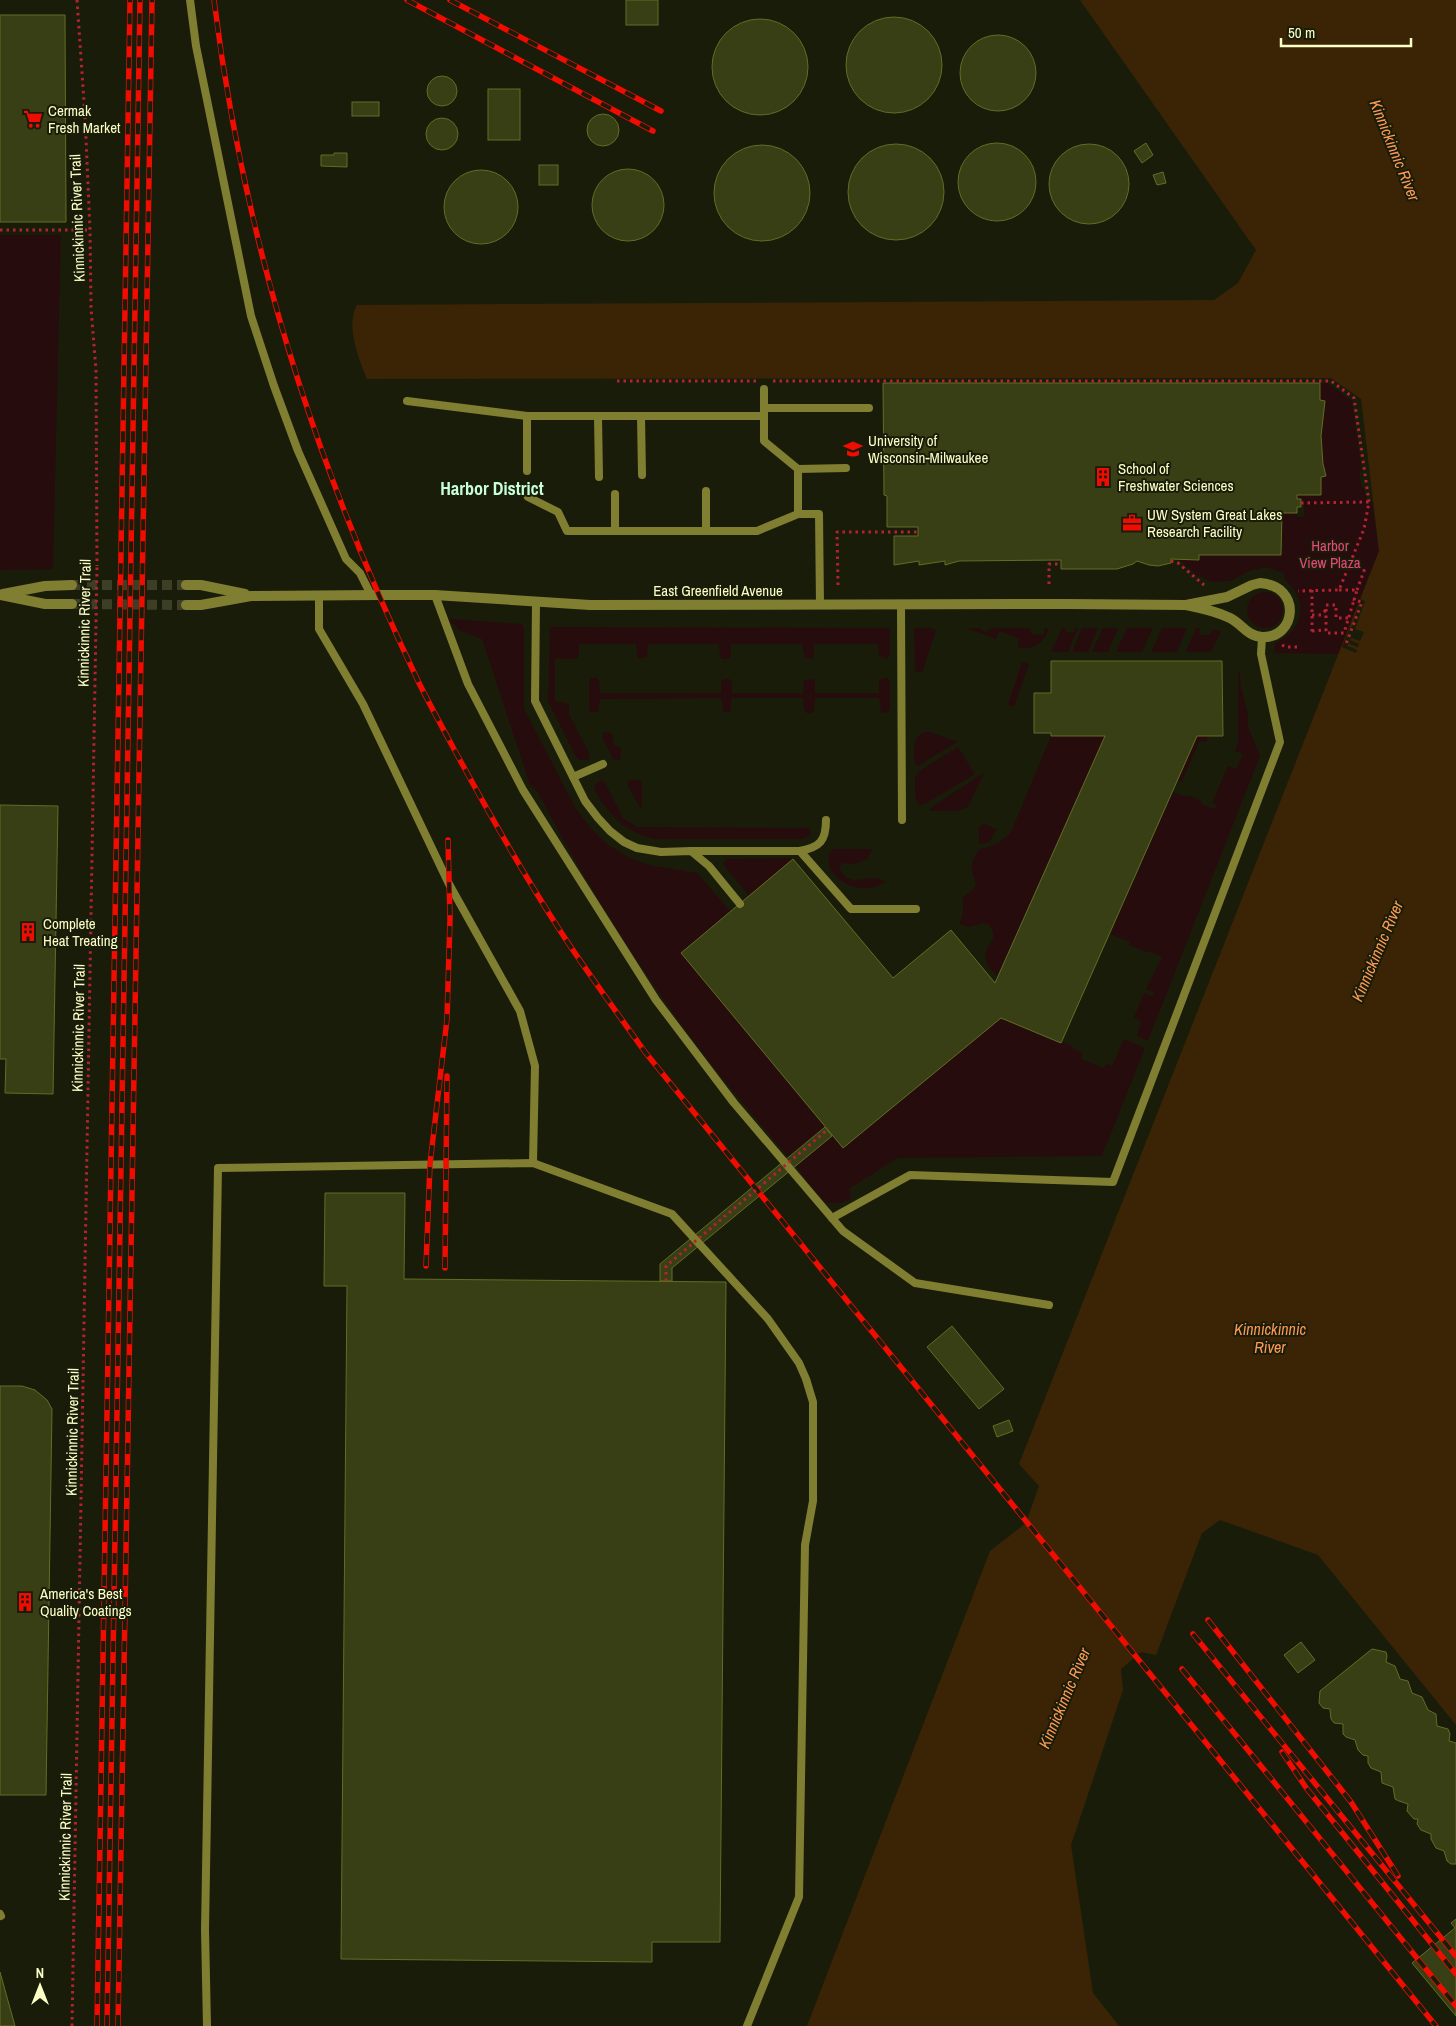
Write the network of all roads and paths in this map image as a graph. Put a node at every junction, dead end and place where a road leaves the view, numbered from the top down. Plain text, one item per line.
1 (76, 0) edge
2 (190, 0) edge
3 (0, 230) edge
4 (90, 230) junction
5 (618, 381) dead end
6 (764, 389) dead end
7 (407, 402) dead end
8 (869, 408) dead end
9 (764, 412) junction
10 (527, 416) junction
11 (598, 416) junction
12 (641, 416) junction
13 (846, 468) dead end
14 (798, 469) junction
15 (526, 471) dead end
16 (642, 475) dead end
17 (600, 477) dead end
18 (706, 491) dead end
19 (615, 494) dead end
20 (528, 497) dead end
21 (1369, 502) junction
22 (1301, 503) dead end
23 (798, 514) junction
24 (615, 531) junction
25 (706, 531) junction
26 (917, 532) dead end
27 (1170, 561) dead end
28 (1061, 564) dead end
29 (1365, 568) dead end
30 (1049, 584) dead end
31 (72, 585) tunnel mouth
32 (838, 585) dead end
33 (1204, 585) dead end
34 (186, 586) tunnel mouth
35 (1312, 590) junction
36 (1339, 590) junction
37 (1357, 590) junction
38 (0, 595) edge
39 (371, 595) junction
40 (435, 595) junction
41 (251, 596) junction
42 (319, 596) junction
43 (1286, 596) junction
44 (1354, 600) junction
45 (536, 603) junction
46 (72, 604) tunnel mouth
47 (186, 604) tunnel mouth
48 (820, 604) junction
49 (900, 604) junction
50 (1186, 605) junction
51 (1326, 610) junction
52 (1312, 615) junction
53 (1348, 618) junction
54 (1326, 630) junction
55 (1262, 637) junction
56 (1281, 645) dead end
57 (1348, 645) dead end
58 (1301, 647) dead end
59 (603, 764) dead end
60 (572, 777) junction
61 (826, 820) dead end
62 (902, 820) dead end
63 (691, 851) junction
64 (800, 851) junction
65 (740, 904) dead end
66 (916, 909) dead end
67 (828, 1130) dead end
68 (533, 1163) junction
69 (832, 1218) junction
70 (666, 1281) dead end
71 (1049, 1305) dead end
72 (72, 2026) edge
73 (207, 2026) edge
74 (747, 2026) edge

1 - 4 path, Kinnickinnic River Trail
2 - 39 lane
3 - 4 path
4 - 72 path, Kinnickinnic River Trail, bridge
5 - 21 path
6 - 9 lane
7 - 10 lane
8 - 9 lane
9 - 12 lane
9 - 14 lane
10 - 11 lane
10 - 15 lane
11 - 12 lane
11 - 17 lane
12 - 16 lane
13 - 14 lane
14 - 23 lane
18 - 25 lane
19 - 24 lane
20 - 24 lane
21 - 22 path
21 - 36 path
23 - 25 lane
23 - 48 lane
24 - 25 lane
26 - 32 path
27 - 33 path
28 - 30 path
29 - 37 path
31 - 38 street
34 - 41 street, East Greenfield Avenue
35 - 36 path
35 - 43 path
35 - 52 path
36 - 37 path
37 - 44 path
38 - 46 street
39 - 40 street, East Greenfield Avenue
39 - 42 street, East Greenfield Avenue
40 - 45 street, East Greenfield Avenue
40 - 69 lane
41 - 42 street, East Greenfield Avenue
41 - 47 street, East Greenfield Avenue
42 - 68 lane
43 - 50 street, East Greenfield Avenue
43 - 55 street
44 - 53 path
44 - 57 path
45 - 48 street, East Greenfield Avenue
45 - 60 lane
48 - 49 street, East Greenfield Avenue
49 - 50 street, East Greenfield Avenue
49 - 62 lane
50 - 55 street, East Greenfield Avenue
51 - 52 path
51 - 53 path
51 - 54 path
52 - 54 path
53 - 54 path
55 - 69 lane
56 - 58 path
59 - 60 lane
60 - 63 lane
61 - 64 lane
63 - 64 lane
63 - 65 lane
64 - 66 lane
67 - 70 path, bridge
68 - 73 lane
68 - 74 lane
69 - 71 lane

